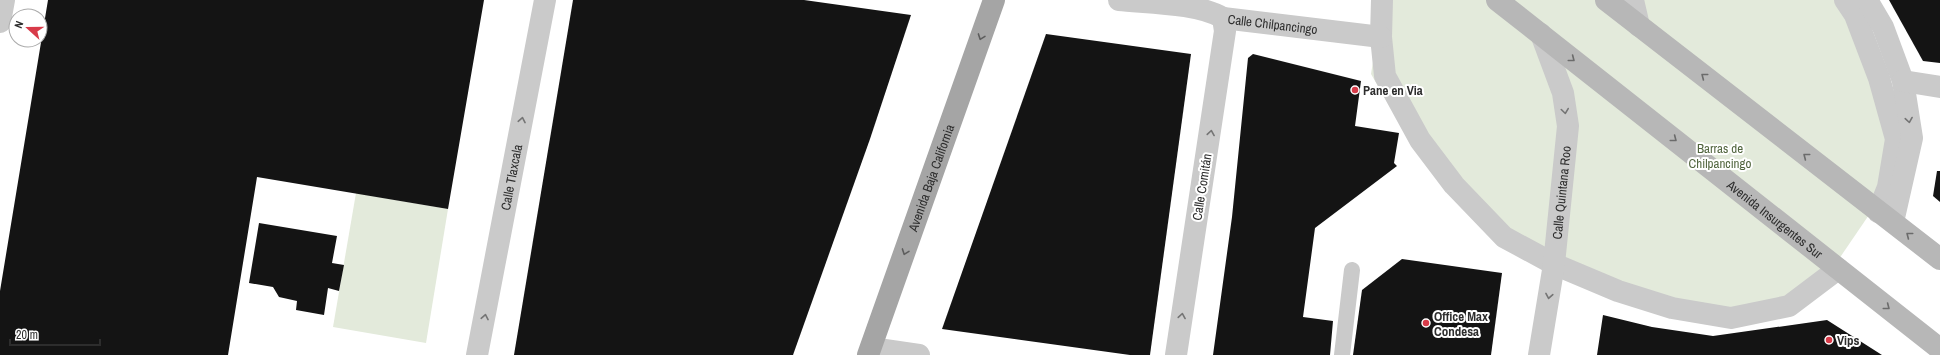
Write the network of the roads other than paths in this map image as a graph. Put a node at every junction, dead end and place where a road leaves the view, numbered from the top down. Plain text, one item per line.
1 (4, 0) edge
2 (546, 0) edge
3 (994, 0) edge
4 (1119, 0) edge
5 (1382, 0) edge
6 (1497, 0) edge
7 (1606, 0) edge
8 (1633, 0) edge
9 (1844, 0) edge
10 (1866, 0) edge
11 (1223, 18) junction
12 (0, 22) edge
13 (1640, 26) junction
14 (1541, 34) junction
15 (1381, 37) junction
16 (1903, 82) junction
17 (1940, 86) edge
18 (1886, 217) junction
19 (1940, 259) edge
20 (1554, 264) junction
21 (1838, 269) junction
22 (1352, 270) dead end
23 (1940, 349) edge
24 (870, 352) edge
25 (477, 355) edge
26 (919, 355) edge
27 (1176, 355) edge
28 (1342, 355) edge
29 (1539, 355) edge

1 - 12 street
25 -> 2 street, Calle Tlaxcala
3 -> 24 main road, Avenida Baja California
4 - 11 street, Calle Chilpancingo
5 - 15 street
6 - 14 main road, Avenida Insurgentes Sur
7 - 13 main road
8 - 13 street
9 - 18 street
10 - 16 street
11 - 15 street, Calle Chilpancingo
27 -> 11 street, Calle Comitán
18 -> 13 main road
14 -> 20 street, Calle Quintana Roo
14 -> 21 main road, Avenida Insurgentes Sur
15 - 20 street
16 - 17 street
16 -> 18 street
19 -> 18 main road
20 - 21 street
20 -> 29 street, Calle Quintana Roo
21 -> 23 main road, Avenida Insurgentes Sur
22 - 28 lane
24 - 26 street

